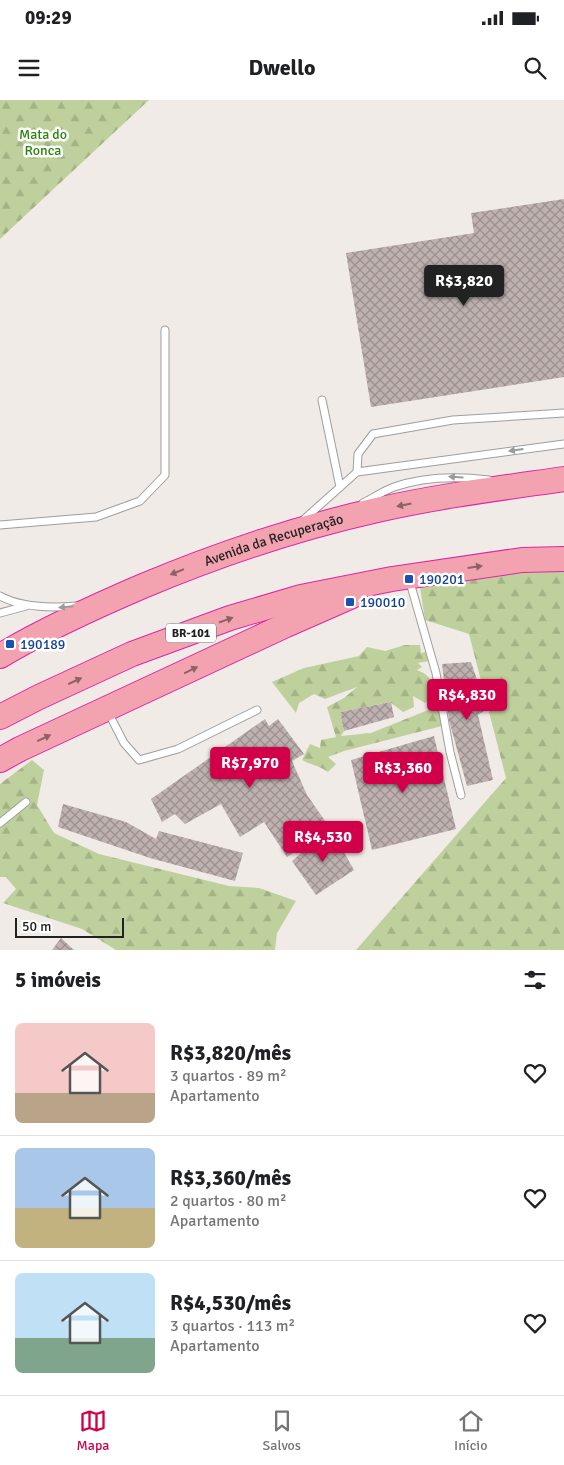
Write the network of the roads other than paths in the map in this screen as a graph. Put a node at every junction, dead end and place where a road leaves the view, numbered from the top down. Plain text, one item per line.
1 (165, 330) dead end
2 (322, 400) dead end
3 (564, 412) edge
4 (564, 444) edge
5 (357, 472) junction
6 (564, 479) edge
7 (340, 487) junction
8 (0, 524) edge
9 (288, 534) junction
10 (564, 559) edge
11 (400, 578) junction
12 (0, 596) edge
13 (104, 603) junction
14 (29, 606) junction
15 (0, 613) edge
16 (0, 656) edge
17 (106, 709) junction
18 (258, 710) dead end
19 (0, 717) edge
20 (0, 760) edge
21 (461, 795) dead end
22 (26, 802) dead end
23 (0, 823) edge

1 - 8 lane
2 - 7 lane
3 - 5 lane
4 -> 5 lane
5 - 7 lane
6 -> 9 highway, Avenida da Recuperação
7 - 9 lane
9 -> 13 highway, Avenida da Recuperação
11 -> 10 highway, BR-101
17 -> 11 highway
19 -> 11 highway, BR-101
11 - 21 lane
12 - 14 lane
13 -> 14 lane
13 - 16 highway, Avenida da Recuperação
14 - 15 lane
17 - 18 lane
20 -> 17 highway
22 - 23 lane

